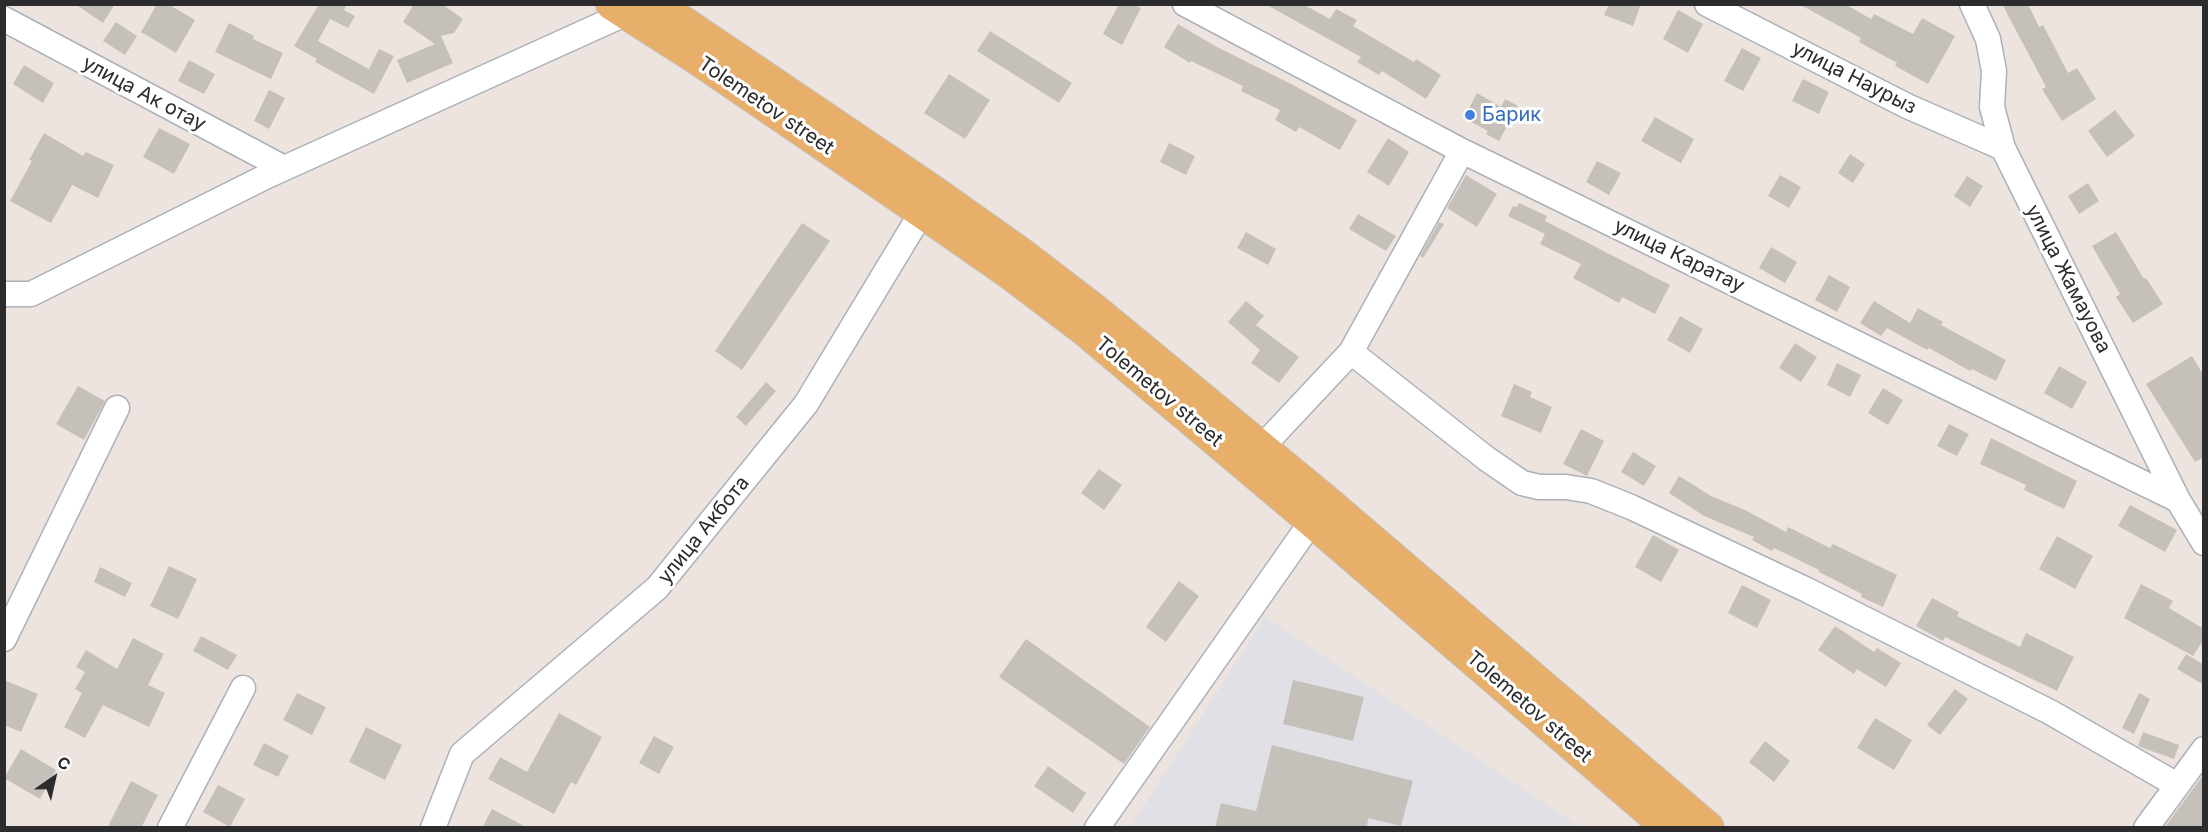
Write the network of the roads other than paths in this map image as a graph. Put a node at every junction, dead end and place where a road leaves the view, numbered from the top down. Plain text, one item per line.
1 (1185, 4) edge
2 (1707, 4) edge
3 (1972, 4) edge
4 (632, 7) edge
5 (4, 19) edge
6 (2003, 148) junction
7 (1462, 151) junction
8 (284, 168) junction
9 (928, 202) junction
10 (5, 294) edge
11 (1351, 352) junction
12 (117, 408) dead end
13 (1262, 448) junction
14 (2178, 500) junction
15 (1312, 521) junction
16 (2204, 543) edge
17 (4, 639) edge
18 (243, 688) dead end
19 (2204, 749) edge
20 (2177, 785) junction
21 (1667, 820) edge
22 (170, 828) edge
23 (433, 828) edge
24 (1098, 828) edge
25 (1707, 828) edge
26 (2146, 828) edge

1 - 7 street, улица Каратау
2 - 6 street, улица Наурыз
3 - 6 street, улица Жамауова
4 - 8 street
4 - 9 main road, Tolemetov street
5 - 8 street, улица Ак отау
6 - 14 street, улица Жамауова
7 - 11 street
7 - 14 street, улица Каратау
8 - 10 street
9 - 13 main road, Tolemetov street
9 - 15 main road, Tolemetov street
9 - 23 street, улица Акбота
11 - 13 street
11 - 20 street
12 - 17 street
13 - 21 main road, Tolemetov street
14 - 16 street, улица Жамауова
15 - 21 main road, Tolemetov street
15 - 24 street
18 - 22 street
19 - 20 street
20 - 26 street
21 - 25 main road, Tolemetov street

